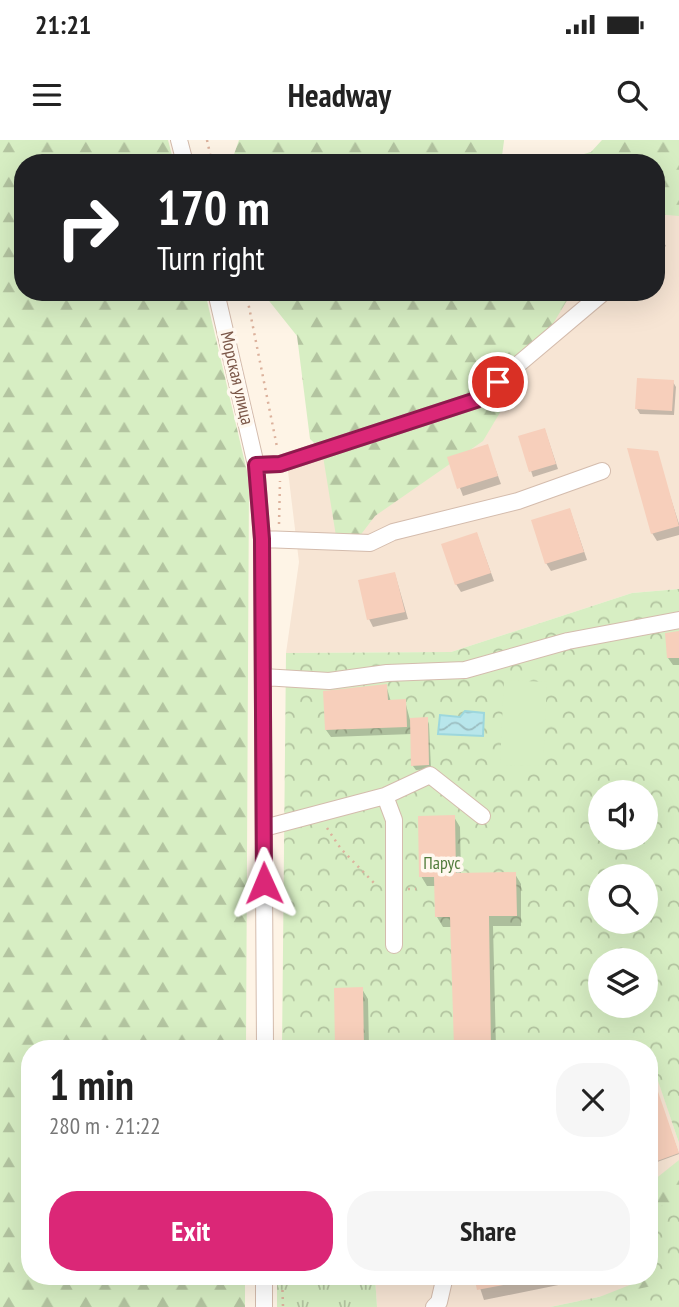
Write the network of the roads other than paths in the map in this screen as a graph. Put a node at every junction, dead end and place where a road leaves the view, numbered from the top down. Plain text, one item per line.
1 (218, 301) edge
2 (593, 301) edge
3 (256, 465) junction
4 (602, 471) dead end
5 (262, 539) junction
6 (679, 620) edge
7 (263, 677) junction
8 (385, 796) junction
9 (482, 816) dead end
10 (264, 828) junction
11 (394, 945) dead end
12 (265, 1040) edge
13 (264, 1285) edge
14 (443, 1285) edge
15 (264, 1307) edge
16 (434, 1307) edge

1 - 3 street, Морская улица
2 - 3 street
3 - 5 street, Морская улица
4 - 5 street
5 - 7 street, Морская улица
6 - 7 street
7 - 10 street, Морская улица
8 - 9 street
8 - 10 street
8 - 11 street
10 - 12 street, Морская улица
13 - 15 street
14 - 16 street

